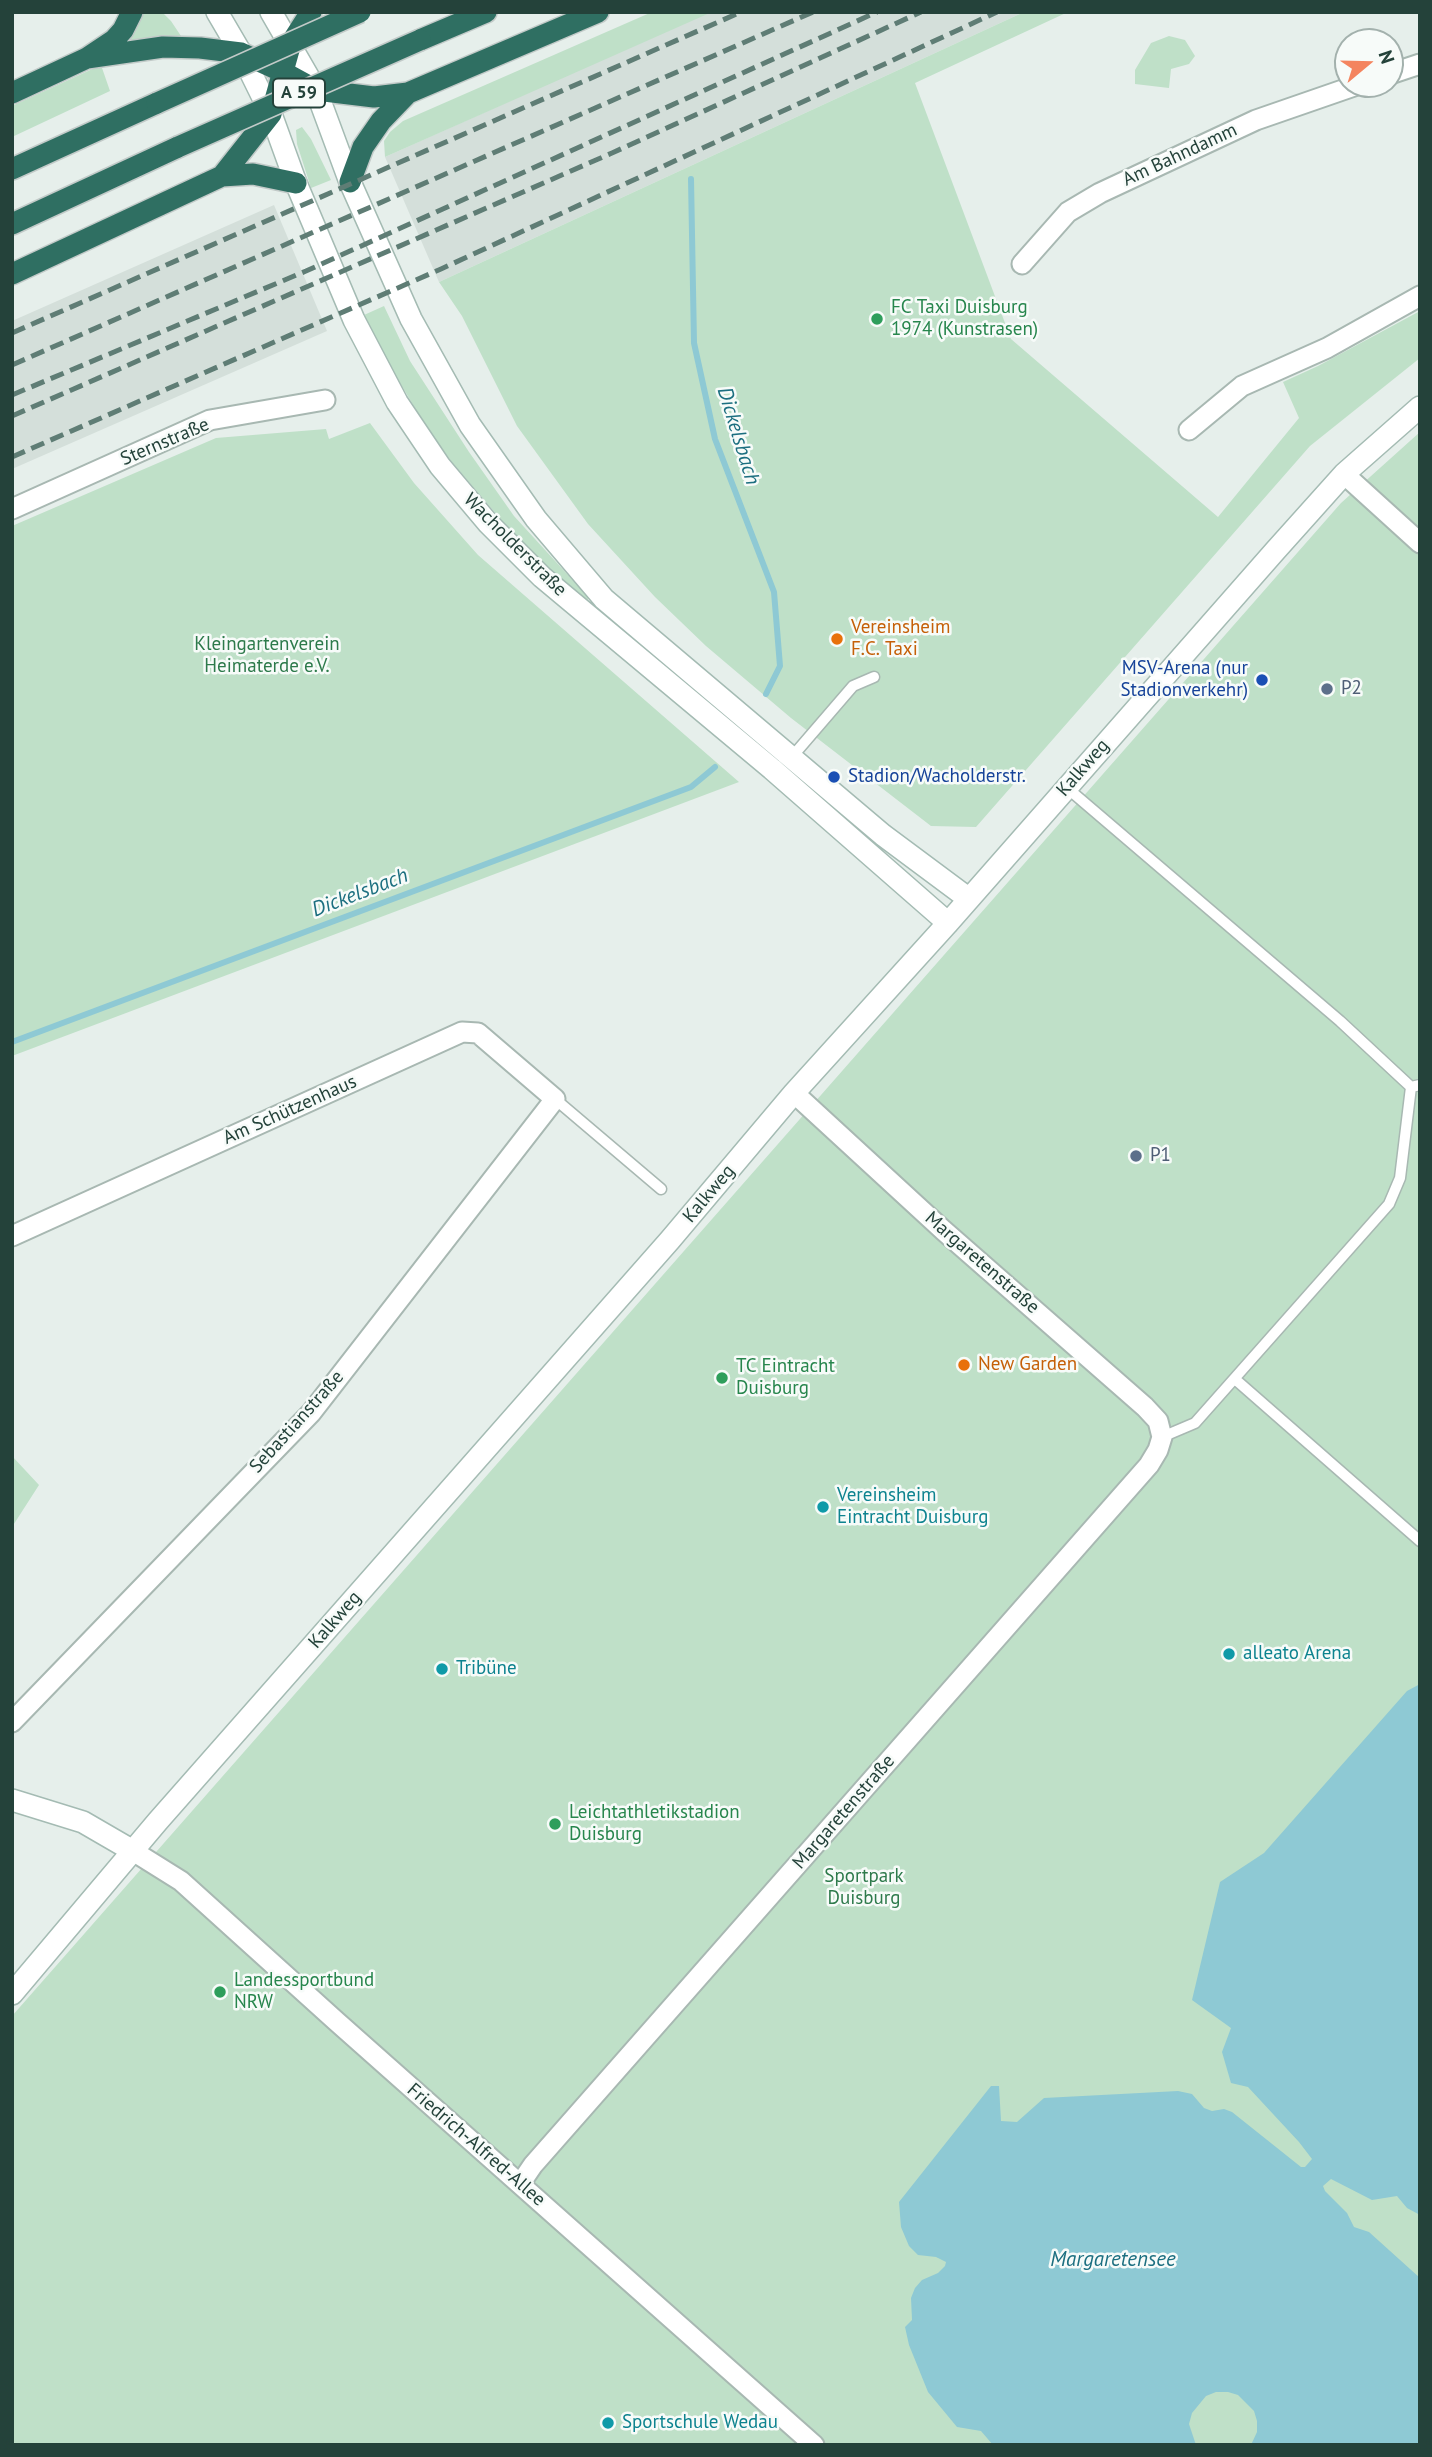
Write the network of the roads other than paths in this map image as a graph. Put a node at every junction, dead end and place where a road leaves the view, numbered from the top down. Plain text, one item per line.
1 (132, 12) edge
2 (217, 12) edge
3 (271, 12) edge
4 (311, 12) edge
5 (360, 12) edge
6 (486, 12) edge
7 (598, 12) edge
8 (291, 43) junction
9 (241, 53) junction
10 (87, 58) junction
11 (283, 72) junction
12 (316, 90) junction
13 (12, 93) edge
14 (408, 93) junction
15 (1334, 93) edge
16 (271, 114) junction
17 (12, 169) edge
18 (222, 176) junction
19 (350, 182) junction
20 (296, 183) junction
21 (12, 224) edge
22 (1022, 264) dead end
23 (12, 274) edge
24 (1420, 296) edge
25 (324, 400) dead end
26 (1420, 407) edge
27 (1189, 430) dead end
28 (1344, 474) junction
29 (12, 509) edge
30 (1420, 543) edge
31 (874, 677) dead end
32 (791, 758) junction
33 (1066, 787) junction
34 (969, 899) junction
35 (948, 923) junction
36 (1415, 1086) edge
37 (794, 1093) junction
38 (555, 1098) junction
39 (661, 1189) dead end
40 (12, 1237) edge
41 (1236, 1380) junction
42 (1162, 1437) junction
43 (1420, 1541) edge
44 (12, 1722) edge
45 (12, 1800) edge
46 (133, 1851) junction
47 (12, 1994) edge
48 (520, 2184) junction
49 (814, 2445) edge

1 - 10 highway
2 - 9 street, Wacholderstraße
3 - 8 street, Wacholderstraße
4 - 8 highway
5 - 17 highway, A 59, bridge
6 - 21 highway, A 59, bridge
7 - 14 highway
8 - 11 highway
8 - 12 street, Wacholderstraße
9 - 10 highway
9 - 11 highway
9 - 16 street, Wacholderstraße
10 - 13 highway
11 - 12 highway
11 - 16 highway
12 - 14 highway
12 - 19 street, Wacholderstraße
14 - 19 highway
15 - 22 street, Am Bahndamm
16 - 18 highway
16 - 20 street, Wacholderstraße
18 - 20 highway
18 - 23 highway
19 - 32 street, Wacholderstraße
20 - 35 street, Wacholderstraße
24 - 27 street
25 - 29 street, Sternstraße
26 - 28 street, Kalkweg
28 - 30 street
28 - 33 street, Kalkweg
31 - 32 lane
32 - 34 street, Wacholderstraße
33 - 34 street, Kalkweg
33 - 36 lane
34 - 35 street, Kalkweg
35 - 37 street, Kalkweg
36 - 41 lane
37 - 42 street, Margaretenstraße
37 - 46 street, Kalkweg
38 - 39 lane
38 - 40 street, Am Schützenhaus
38 - 44 street, Sebastianstraße
41 - 42 lane
41 - 43 lane
42 - 48 street, Margaretenstraße
45 - 46 street
46 - 47 street, Kalkweg
46 - 48 street, Friedrich-Alfred-Allee
48 - 49 street, Friedrich-Alfred-Allee

